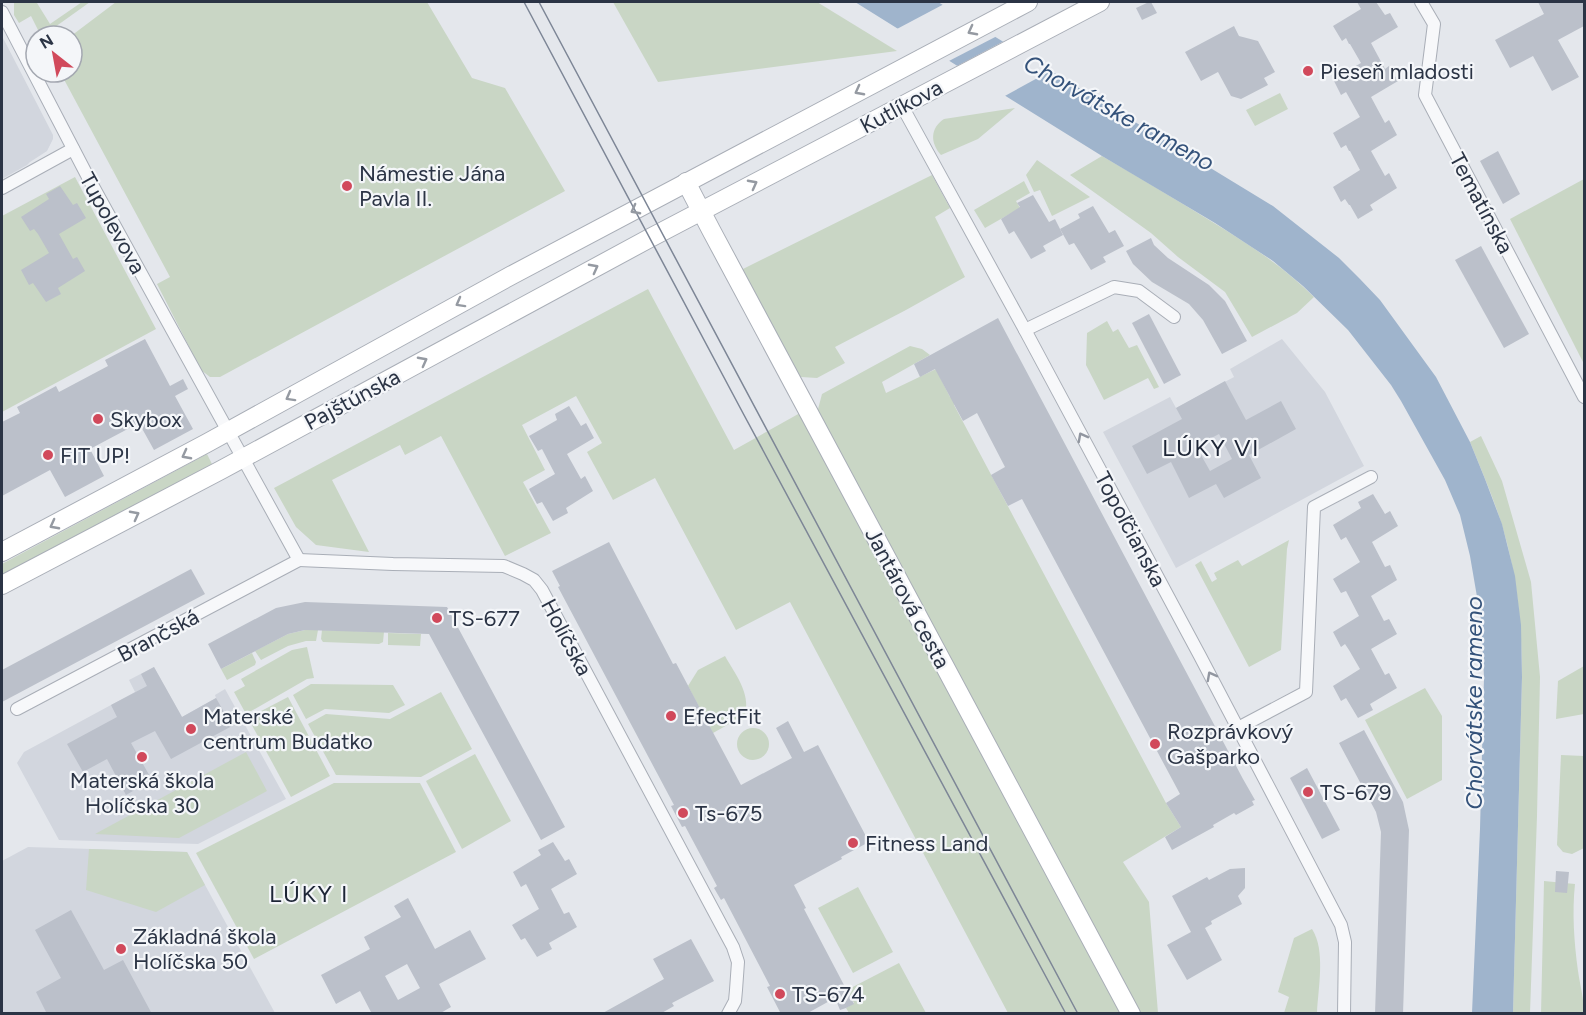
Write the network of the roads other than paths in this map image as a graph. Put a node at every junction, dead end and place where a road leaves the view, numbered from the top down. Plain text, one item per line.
1 (1100, 2) edge
2 (1420, 2) edge
3 (1026, 3) edge
4 (2, 12) edge
5 (902, 106) junction
6 (73, 149) junction
7 (686, 182) junction
8 (2, 188) edge
9 (701, 211) junction
10 (1174, 317) dead end
11 (1025, 330) junction
12 (1584, 397) edge
13 (228, 432) junction
14 (242, 458) junction
15 (1371, 477) dead end
16 (2, 552) edge
17 (298, 561) junction
18 (2, 585) edge
19 (18, 709) dead end
20 (1238, 728) junction
21 (728, 1014) edge
22 (1131, 1014) edge
23 (1344, 1014) edge

1 - 5 main road, Kutlíkova
2 - 12 street, Tematínska
3 -> 7 main road, Kutlíkova
4 - 6 street, Tupolevova
9 -> 5 main road, Kutlíkova
5 - 11 street, Topoľčianska
6 - 8 street
6 - 13 street, Tupolevova
7 - 9 main road, Jantárová cesta
7 -> 13 main road, Pajštúnska
14 -> 9 main road, Pajštúnska
9 - 22 main road, Jantárová cesta
10 - 11 street
20 -> 11 street, Topoľčianska
13 - 14 street, Tupolevova
13 -> 16 main road, Pajštúnska
14 - 17 street
18 -> 14 main road, Pajštúnska
15 - 20 street
17 - 19 street, Brančská
17 - 21 street, Holíčska
20 - 23 street, Topoľčianska

